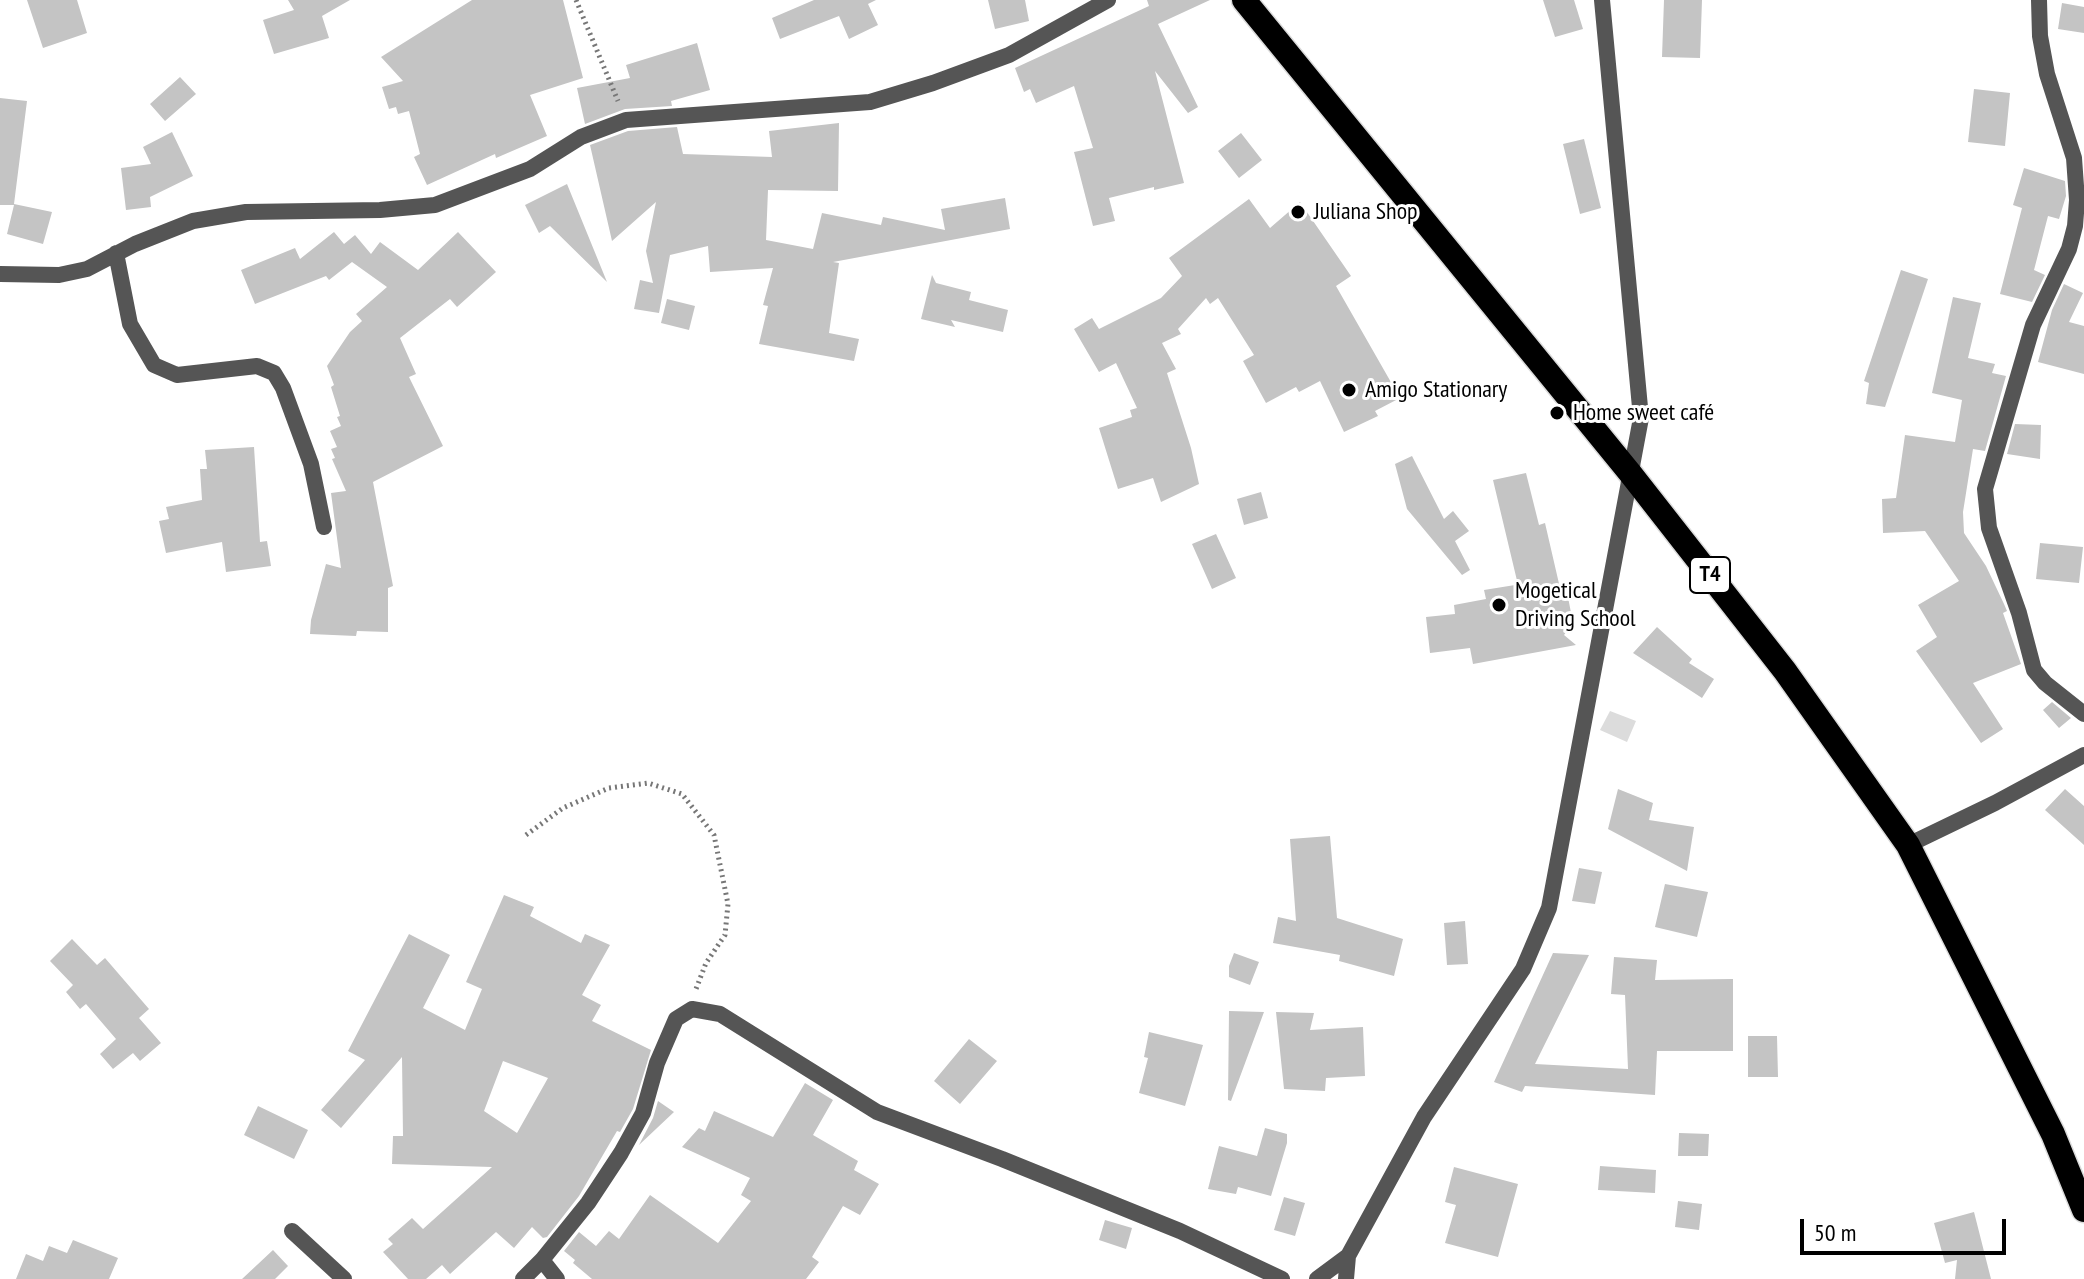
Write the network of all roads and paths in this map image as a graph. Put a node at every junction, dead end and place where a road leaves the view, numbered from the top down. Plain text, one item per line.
1 (576, 0) edge
2 (1108, 0) edge
3 (1244, 0) edge
4 (1602, 0) edge
5 (2039, 0) edge
6 (626, 120) junction
7 (116, 253) junction
8 (0, 274) edge
9 (1630, 473) junction
10 (324, 527) dead end
11 (2084, 714) edge
12 (2084, 755) edge
13 (526, 835) dead end
14 (1908, 845) junction
15 (692, 1009) junction
16 (2084, 1210) edge
17 (292, 1231) dead end
18 (1348, 1256) junction
19 (542, 1260) junction
20 (344, 1279) edge
21 (523, 1279) edge
22 (557, 1279) edge
23 (1282, 1279) edge
24 (1317, 1279) edge
25 (1346, 1279) edge

1 - 6 path
2 - 6 street
3 - 9 highway, T4
4 - 9 street
5 - 11 street
6 - 7 street
7 - 8 street
7 - 10 street
9 - 14 highway, T4
9 - 18 street
12 - 14 street
13 - 15 path
14 - 16 highway, T4
15 - 19 street
15 - 23 street
17 - 20 street
18 - 24 street
18 - 25 street
19 - 21 street
19 - 22 street

